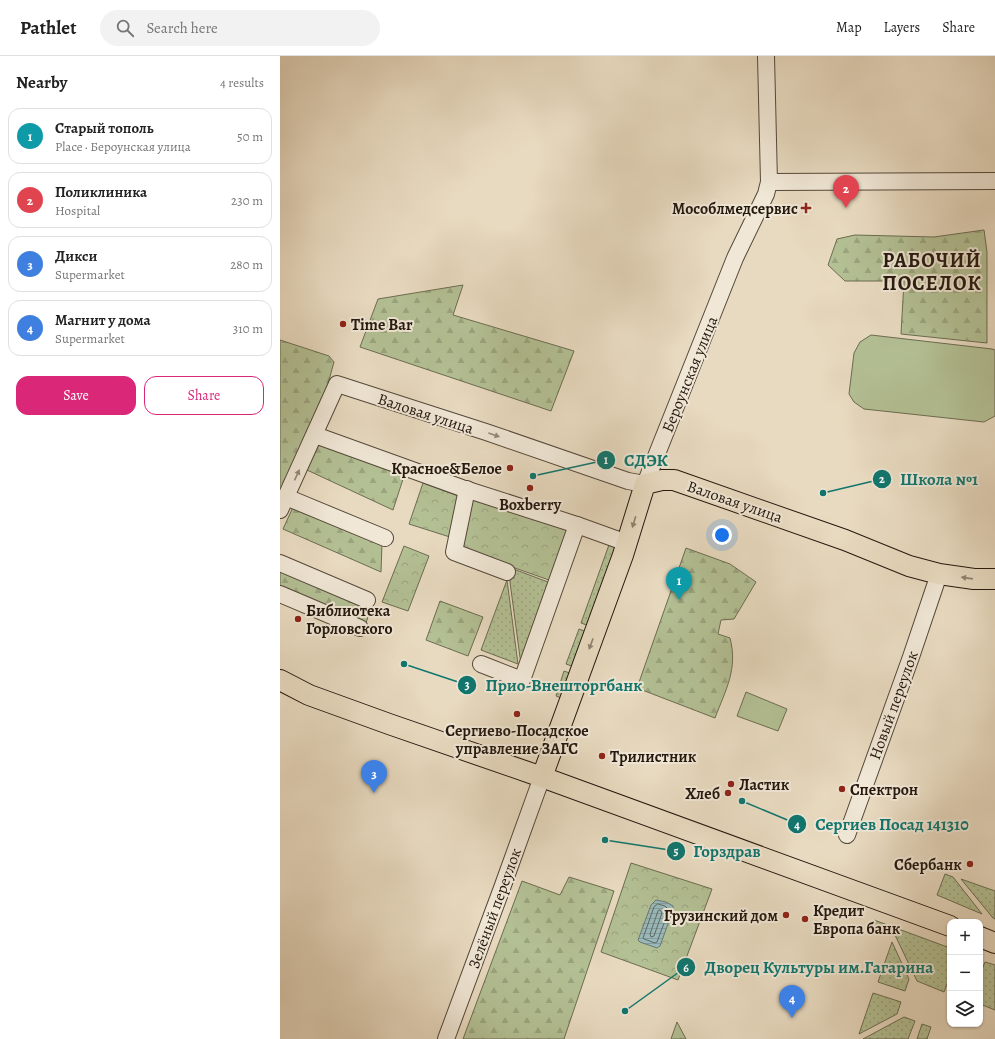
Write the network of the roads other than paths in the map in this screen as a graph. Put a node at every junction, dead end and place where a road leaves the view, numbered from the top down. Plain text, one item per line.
1 (766, 56) edge
2 (995, 181) edge
3 (769, 182) junction
4 (315, 435) junction
5 (645, 484) junction
6 (467, 489) junction
7 (283, 503) edge
8 (577, 525) junction
9 (385, 538) dead end
10 (628, 543) junction
11 (280, 563) edge
12 (507, 572) dead end
13 (939, 574) junction
14 (995, 579) edge
15 (280, 594) edge
16 (367, 600) dead end
17 (360, 628) dead end
18 (481, 664) dead end
19 (280, 680) edge
20 (542, 777) junction
21 (847, 835) dead end
22 (947, 925) edge
23 (983, 938) edge
24 (995, 943) edge
25 (446, 1039) edge

1 - 3 street, Бероунская улица
2 - 3 street
3 - 5 street, Бероунская улица
4 -> 5 street, Валовая улица
4 - 6 street
7 -> 4 street
5 -> 10 main road, Бероунская улица
5 - 13 main road, Валовая улица
6 - 8 street
6 - 12 street
7 - 9 street
8 - 10 street
8 - 18 street
10 -> 20 main road, Бероунская улица
11 - 16 street
14 -> 13 main road, Валовая улица
13 - 21 street, Новый переулок
15 - 17 street
19 - 20 main road
20 - 22 main road
20 - 25 street, Зелёный переулок
23 - 24 main road

